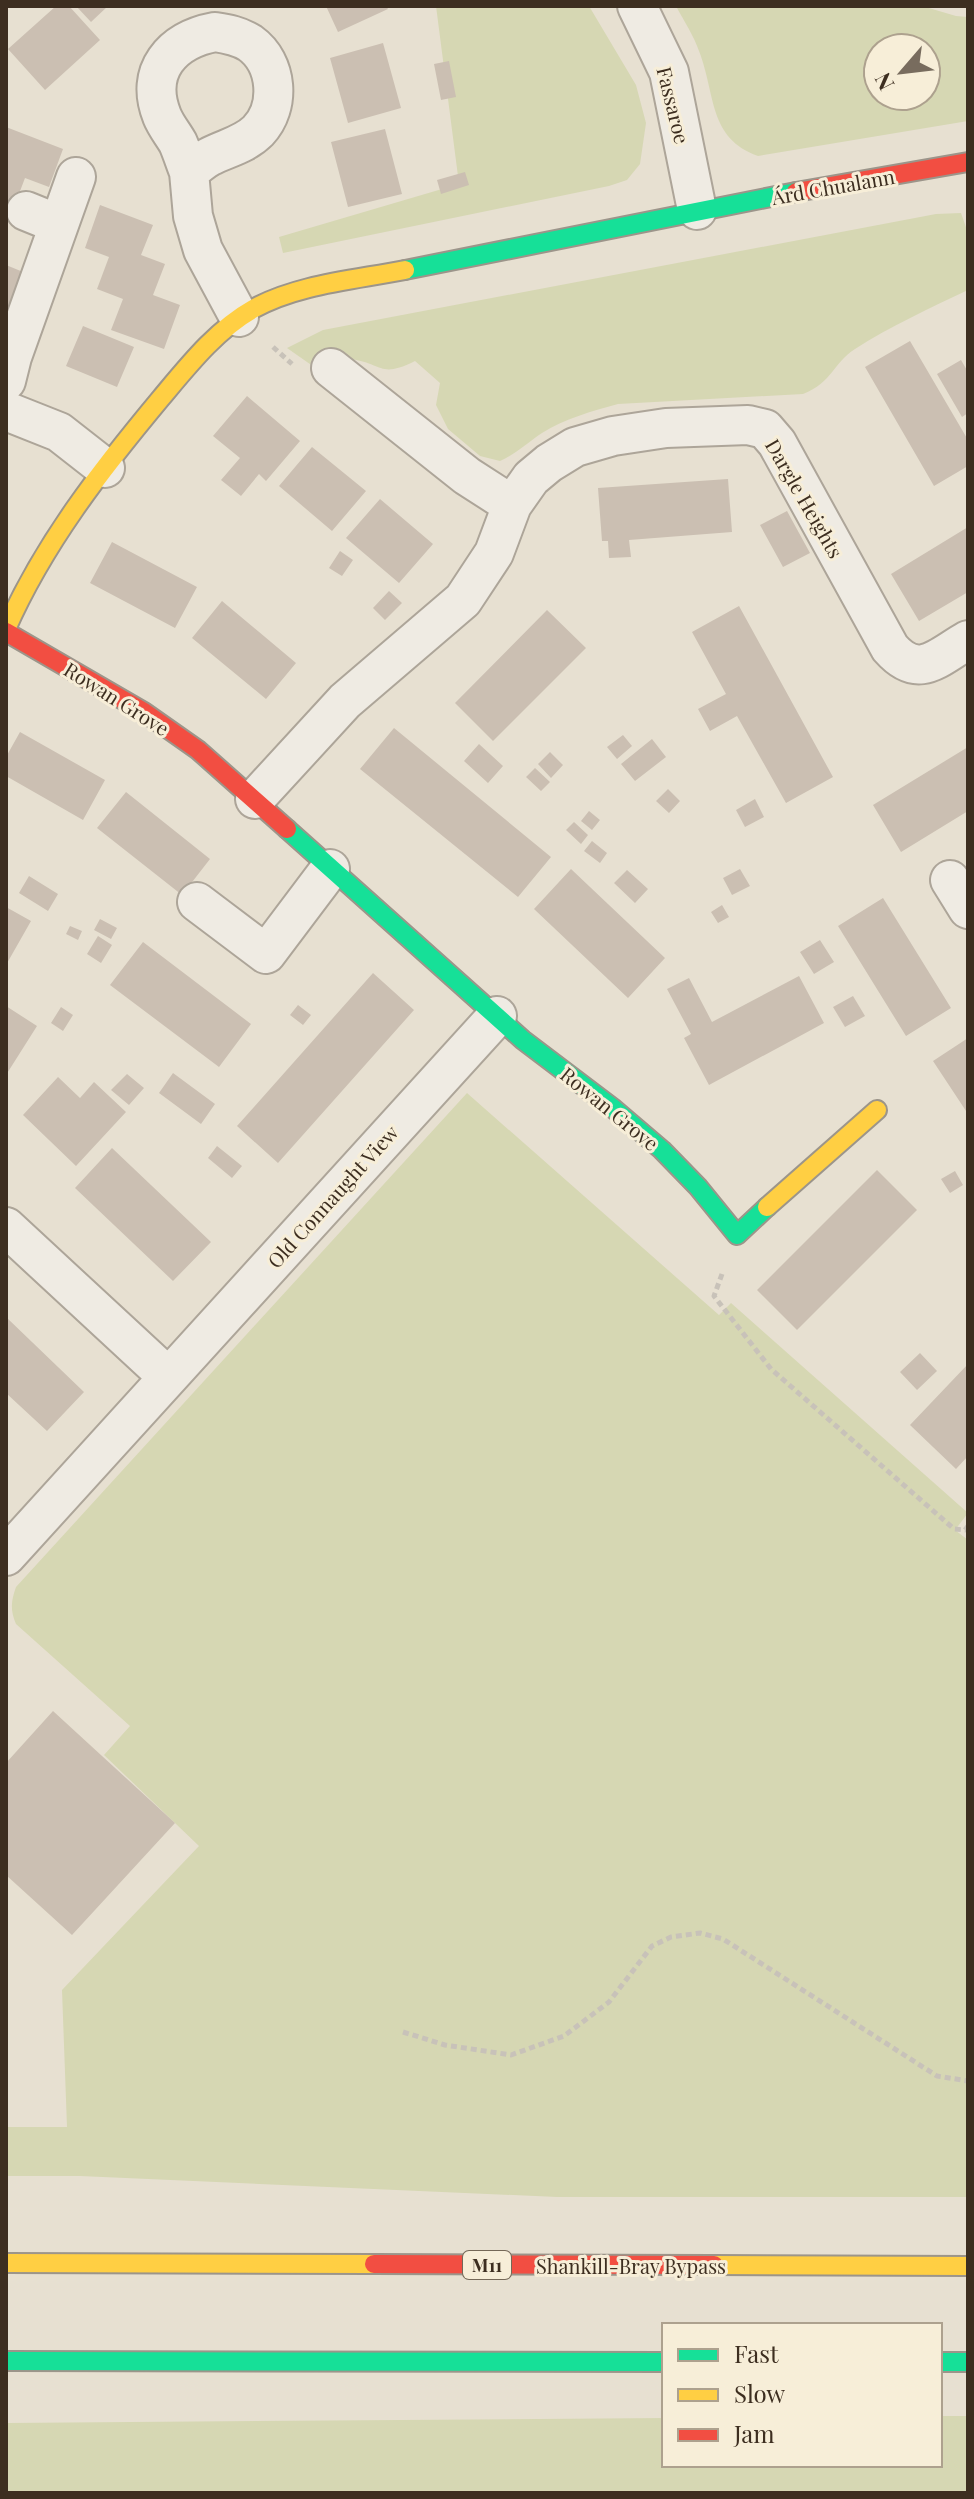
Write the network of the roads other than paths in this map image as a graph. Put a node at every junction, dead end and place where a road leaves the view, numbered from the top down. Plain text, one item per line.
1 (637, 6) edge
2 (968, 162) edge
3 (189, 172) dead end
4 (76, 177) dead end
5 (697, 210) junction
6 (239, 317) junction
7 (331, 368) road end
8 (6, 381) edge
9 (6, 411) edge
10 (105, 468) junction
11 (512, 505) junction
12 (6, 631) edge
13 (968, 640) edge
14 (255, 799) junction
15 (330, 869) junction
16 (197, 902) dead end
17 (497, 1016) junction
18 (877, 1110) dead end
19 (6, 1227) edge
20 (167, 1376) junction
21 (6, 1556) edge
22 (6, 2263) edge
23 (968, 2266) edge
24 (662, 2362) edge
25 (942, 2362) edge
26 (968, 2362) edge
27 (6, 2363) edge

1 - 5 street, Fassaroe
2 - 5 main road, Árd Chualann
3 - 6 street
4 - 8 street
5 - 6 main road, Árd Chualann
6 - 10 main road, Árd Chualann
7 - 11 street
9 - 10 street
10 - 12 main road, Árd Chualann
11 - 13 street, Dargle Heights
11 - 14 street, Dargle Heights
12 - 14 main road, Rowan Grove
14 - 15 main road, Rowan Grove
15 - 16 street
15 - 17 main road, Rowan Grove
17 - 18 main road, Rowan Grove
17 - 20 street, Old Connaught View
19 - 20 street
20 - 21 street, Old Connaught View
22 - 23 main road, Shankill-Bray Bypass / M11
24 - 27 main road
25 - 26 main road

